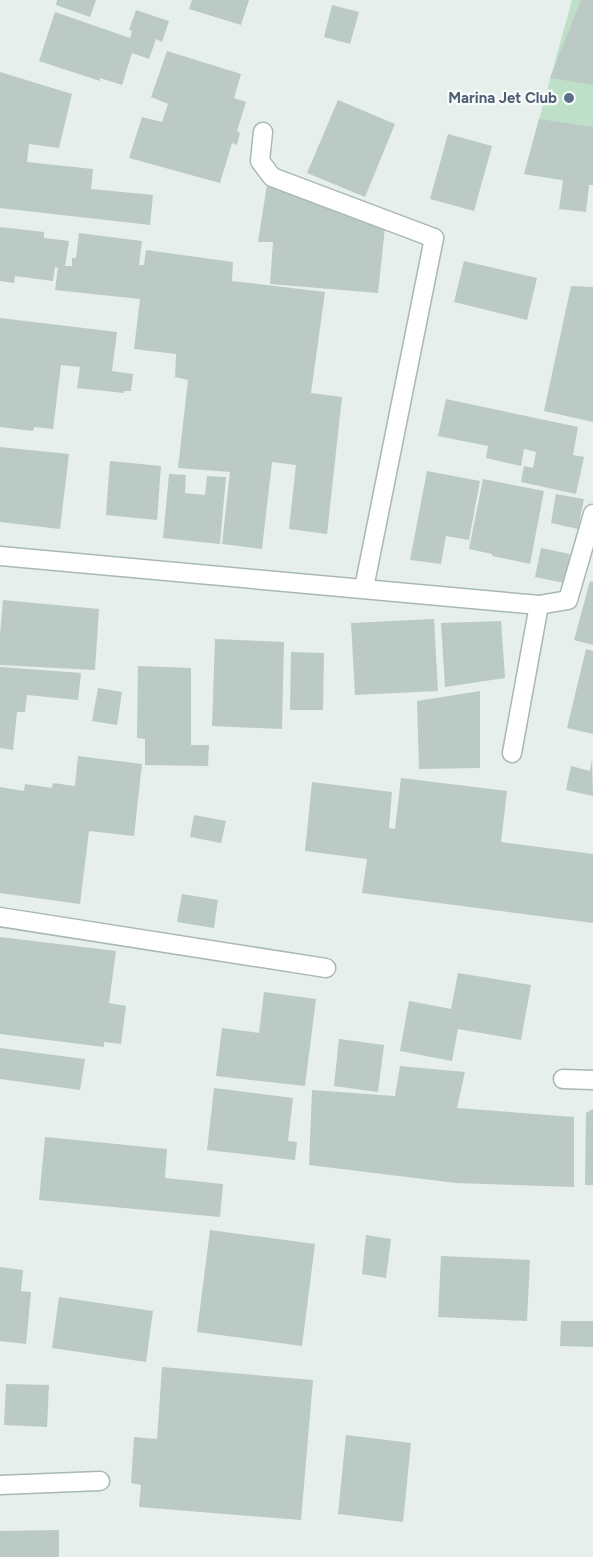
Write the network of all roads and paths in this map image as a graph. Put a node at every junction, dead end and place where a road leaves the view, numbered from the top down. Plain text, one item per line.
1 (263, 132) dead end
2 (593, 514) edge
3 (0, 556) edge
4 (364, 588) junction
5 (539, 604) junction
6 (512, 753) dead end
7 (0, 917) edge
8 (326, 968) dead end
9 (563, 1079) dead end
10 (593, 1080) edge
11 (100, 1481) dead end
12 (0, 1485) edge

1 - 4 street
2 - 5 street
3 - 4 street
4 - 5 street
5 - 6 street
7 - 8 street
9 - 10 street
11 - 12 street

